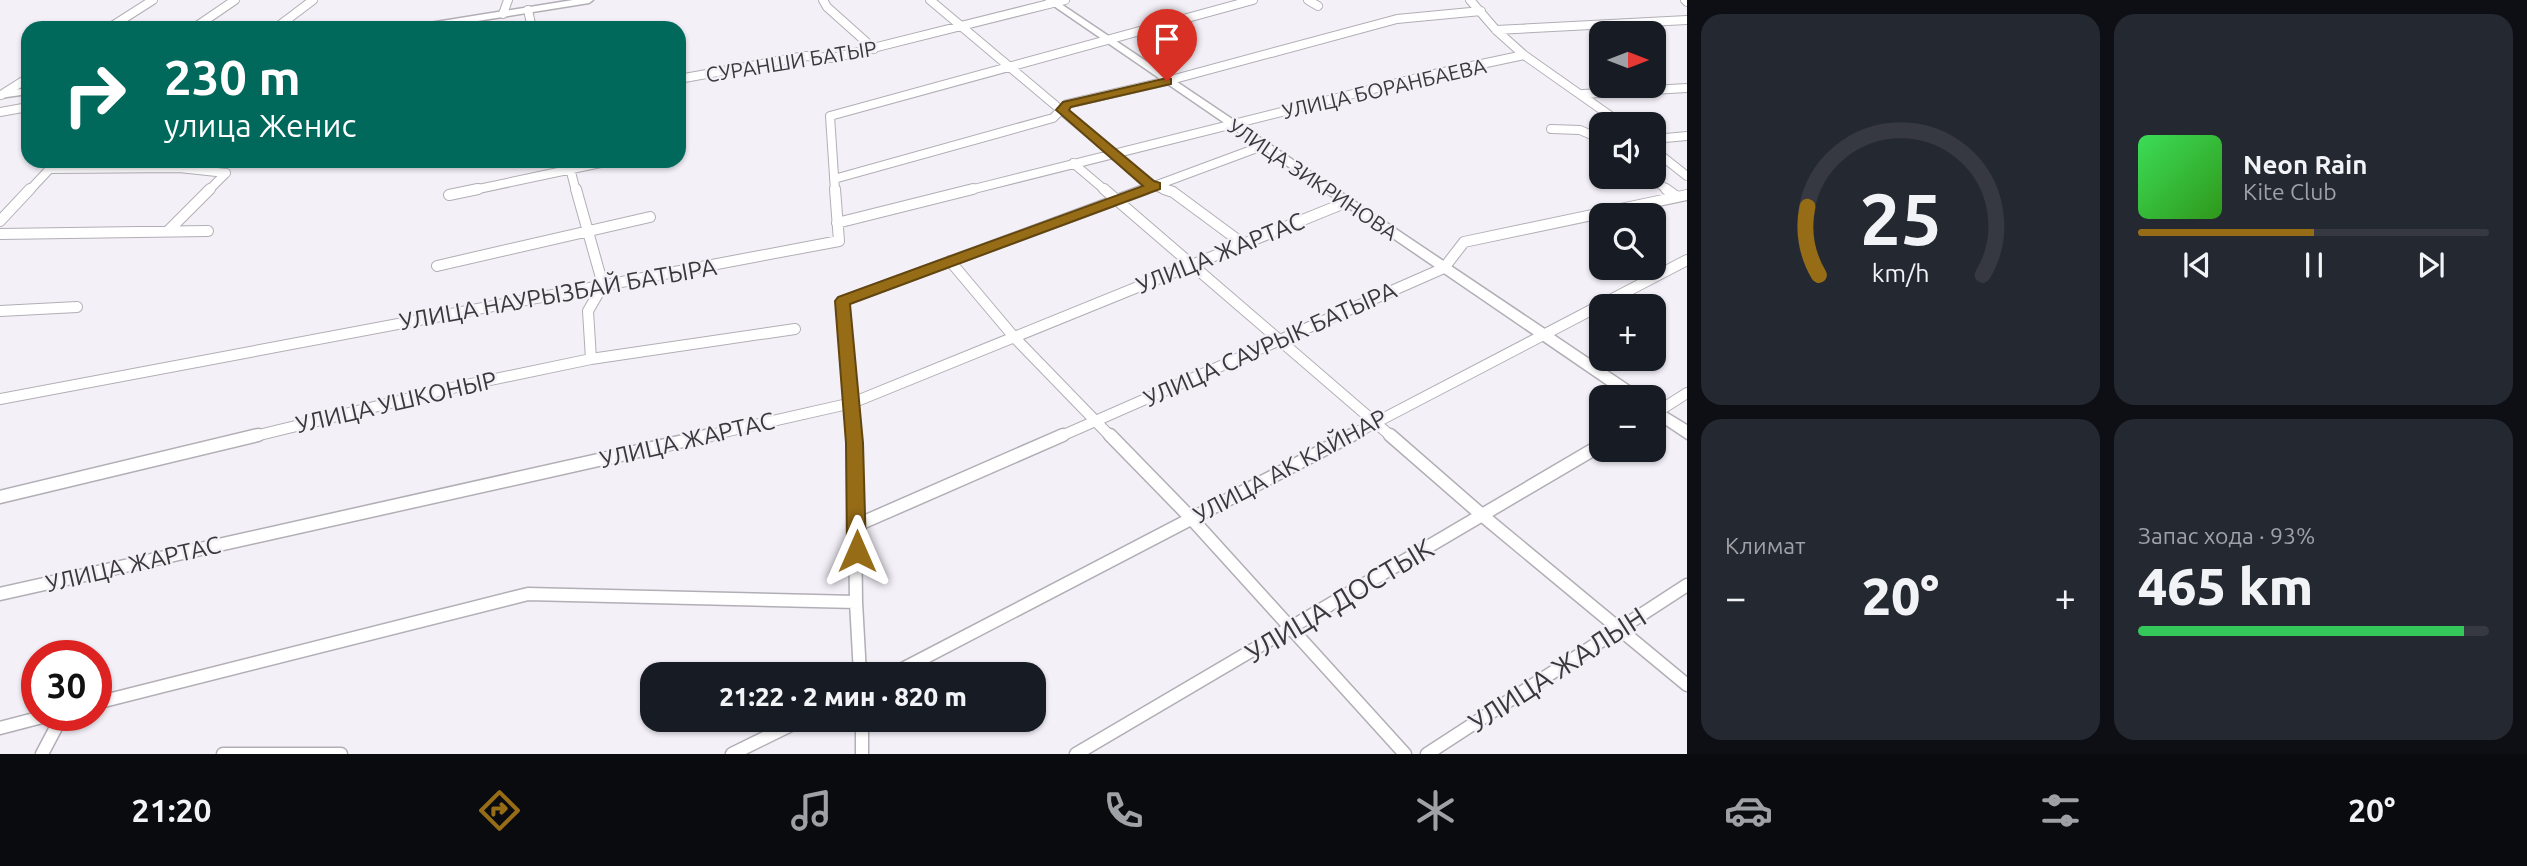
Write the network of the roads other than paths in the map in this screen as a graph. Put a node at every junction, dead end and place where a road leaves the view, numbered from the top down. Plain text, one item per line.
1 (153, 0) edge
2 (235, 0) edge
3 (313, 0) edge
4 (508, 0) edge
5 (589, 0) edge
6 (823, 0) edge
7 (930, 0) edge
8 (1253, 0) edge
9 (1308, 0) edge
10 (1470, 0) edge
11 (1056, 1) edge
12 (1318, 6) dead end
13 (528, 10) junction
14 (1480, 11) junction
15 (503, 14) junction
16 (1687, 20) edge
17 (119, 21) edge
18 (204, 21) edge
19 (285, 21) edge
20 (460, 21) edge
21 (530, 21) edge
22 (962, 27) junction
23 (1496, 30) junction
24 (1105, 41) junction
25 (874, 49) junction
26 (1524, 55) junction
27 (1011, 67) junction
28 (686, 78) edge
29 (1167, 81) junction
30 (21, 83) edge
31 (1687, 88) edge
32 (21, 92) edge
33 (1583, 94) junction
34 (1, 95) edge
35 (21, 108) edge
36 (1062, 110) junction
37 (0, 112) edge
38 (1606, 112) edge
39 (1233, 124) junction
40 (1551, 130) dead end
41 (1589, 134) edge
42 (1687, 136) edge
43 (1666, 138) edge
44 (1265, 145) junction
45 (1112, 154) junction
46 (1666, 159) edge
47 (1073, 163) junction
48 (557, 168) edge
49 (570, 168) edge
50 (49, 169) joint
51 (1687, 176) edge
52 (834, 179) junction
53 (1156, 186) junction
54 (1666, 186) edge
55 (449, 195) dead end
56 (1682, 196) edge
57 (1117, 200) junction
58 (1347, 202) junction
59 (650, 217) dead end
60 (0, 221) edge
61 (837, 223) junction
62 (587, 230) junction
63 (168, 231) junction
64 (208, 231) dead end
65 (0, 234) edge
66 (1242, 243) junction
67 (1687, 260) edge
68 (950, 261) junction
69 (1193, 263) junction
70 (437, 266) dead end
71 (1444, 268) junction
72 (603, 285) junction
73 (77, 307) dead end
74 (0, 311) edge
75 (795, 329) dead end
76 (1541, 334) junction
77 (1014, 337) junction
78 (1280, 340) junction
79 (590, 359) junction
80 (1616, 385) edge
81 (1687, 393) edge
82 (0, 399) edge
83 (852, 403) junction
84 (1666, 405) edge
85 (1666, 419) edge
86 (1097, 420) junction
87 (1375, 421) junction
88 (1687, 433) edge
89 (1589, 453) edge
90 (0, 497) edge
91 (1482, 516) junction
92 (1191, 518) junction
93 (857, 525) junction
94 (1687, 585) edge
95 (0, 594) edge
96 (856, 602) junction
97 (1293, 628) junction
98 (1620, 629) junction
99 (859, 662) edge
100 (916, 662) edge
101 (1687, 685) edge
102 (112, 699) edge
103 (21, 723) edge
104 (0, 728) edge
105 (54, 731) edge
106 (777, 732) edge
107 (862, 732) edge
108 (42, 754) edge
109 (223, 754) edge
110 (341, 754) edge
111 (732, 754) edge
112 (862, 754) edge
113 (1076, 754) edge
114 (1405, 754) edge
115 (1427, 754) edge

1 - 17 street
2 - 18 street
3 - 19 street
4 - 15 street
5 - 13 street
6 - 25 street
7 - 22 street
8 - 24 street
9 - 12 street
10 - 14 street, УЛИЦА БОРАНБАЕВА
11 - 22 street, СУРАНШИ БАТЫР
11 - 24 street, УЛИЦА ЗИКРИНОВА
13 - 15 street
13 - 21 street
14 - 23 street, УЛИЦА БОРАНБАЕВА
14 - 29 street
15 - 20 street
16 - 23 street
22 - 25 street, СУРАНШИ БАТЫР
22 - 27 street
23 - 26 street, УЛИЦА БОРАНБАЕВА
24 - 27 street
24 - 29 street, УЛИЦА ЗИКРИНОВА
25 - 28 street, СУРАНШИ БАТЫР
26 - 33 street, УЛИЦА БОРАНБАЕВА
26 - 39 street, УЛИЦА БОРАНБАЕВА
27 - 36 street
27 - 52 street
29 - 36 street
29 - 39 street, УЛИЦА ЗИКРИНОВА
30 - 34 street
31 - 33 street
32 - 34 street
33 - 38 street, УЛИЦА БОРАНБАЕВА
35 - 37 street
36 - 45 street
36 - 52 street
39 - 44 street, УЛИЦА ЗИКРИНОВА
39 - 45 street, УЛИЦА БОРАНБАЕВА
40 - 41 street
42 - 43 street
44 - 53 street
44 - 58 street, УЛИЦА ЗИКРИНОВА
45 - 47 street, УЛИЦА БОРАНБАЕВА
45 - 53 street
46 - 51 street
47 - 57 street
47 - 61 street, УЛИЦА БОРАНБАЕВА
48 - 55 street
49 - 62 street
50 - 60 street
50 - 63 street
52 - 61 street
53 - 57 street
53 - 66 street
54 - 56 street
56 - 71 street, УЛИЦА САУРЫК БАТЫРА
57 - 68 street
57 - 69 street
58 - 66 street, УЛИЦА ЖАРТАС
58 - 71 street, УЛИЦА ЗИКРИНОВА
59 - 62 street
61 - 72 street, УЛИЦА НАУРЫЗБАЙ БАТЫРА
62 - 70 street
62 - 72 street
63 - 64 street
63 - 65 street
66 - 69 street, УЛИЦА ЖАРТАС
67 - 76 street, УЛИЦА АК КАЙНАР
68 - 77 street
68 - 83 street
69 - 77 street, УЛИЦА ЖАРТАС
69 - 78 street
71 - 76 street, УЛИЦА ЗИКРИНОВА
71 - 78 street, УЛИЦА САУРЫК БАТЫРА
72 - 79 street
72 - 82 street, УЛИЦА НАУРЫЗБАЙ БАТЫРА
73 - 74 street
75 - 79 street, УЛИЦА УШКОНЫР
76 - 80 street, УЛИЦА ЗИКРИНОВА
76 - 87 street, УЛИЦА АК КАЙНАР
77 - 83 street, УЛИЦА ЖАРТАС
77 - 86 street
78 - 86 street, УЛИЦА САУРЫК БАТЫРА
78 - 87 street
79 - 90 street, УЛИЦА УШКОНЫР
81 - 84 street
83 - 93 street
83 - 95 street, УЛИЦА ЖАРТАС
85 - 88 street
86 - 92 street
86 - 93 street, УЛИЦА САУРЫК БАТЫРА
87 - 91 street
87 - 92 street, УЛИЦА АК КАЙНАР
89 - 91 street, УЛИЦА ДОСТЫК
91 - 97 street, УЛИЦА ДОСТЫК
91 - 98 street
92 - 97 street
92 - 100 street, УЛИЦА АК КАЙНАР
93 - 96 street
94 - 98 street, УЛИЦА ЖАЛЫН
96 - 99 street
96 - 102 street
97 - 113 street, УЛИЦА ДОСТЫК
97 - 114 street
98 - 101 street
98 - 115 street, УЛИЦА ЖАЛЫН
103 - 104 street
105 - 108 street
106 - 111 street
107 - 112 street
109 - 110 street

